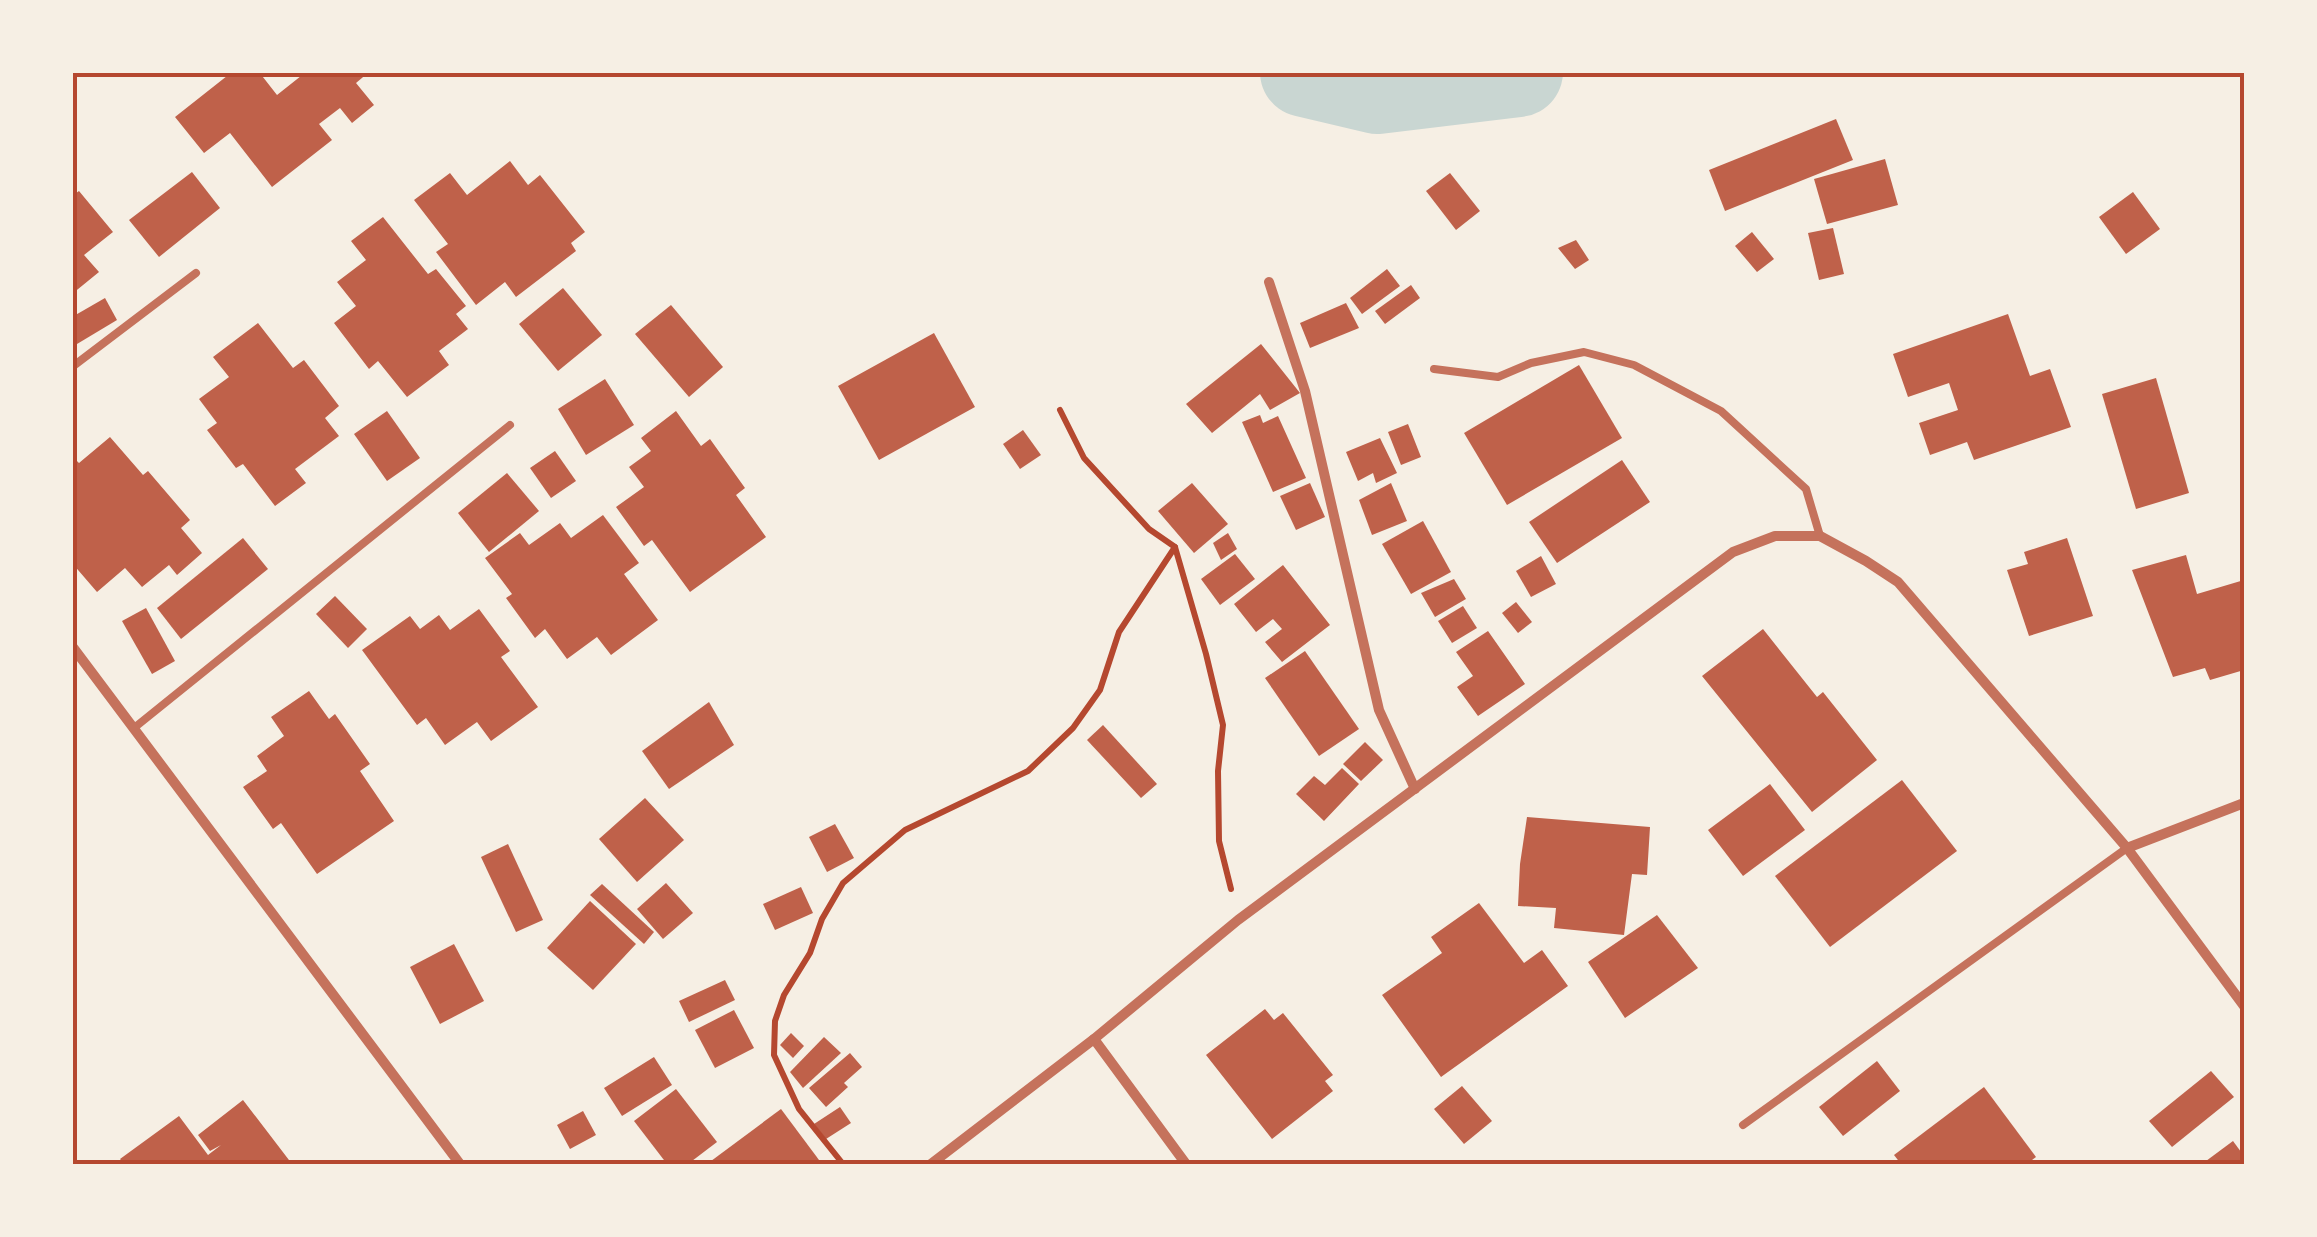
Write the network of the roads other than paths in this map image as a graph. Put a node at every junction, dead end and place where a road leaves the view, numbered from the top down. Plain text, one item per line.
1 (196, 274) dead end
2 (1269, 282) dead end
3 (72, 367) edge
4 (1434, 368) dead end
5 (510, 425) dead end
6 (1820, 536) junction
7 (72, 646) edge
8 (134, 728) junction
9 (1414, 789) junction
10 (2244, 803) edge
11 (2126, 848) junction
12 (2244, 1006) edge
13 (1094, 1039) junction
14 (1743, 1125) dead end
15 (460, 1164) edge
16 (931, 1164) edge
17 (1186, 1164) edge

1 - 3 lane
2 - 9 street
4 - 6 lane
5 - 8 lane
6 - 9 street
6 - 11 street
7 - 8 street
8 - 15 street
9 - 13 street
10 - 11 street
11 - 12 street
11 - 14 lane
13 - 16 street
13 - 17 street

